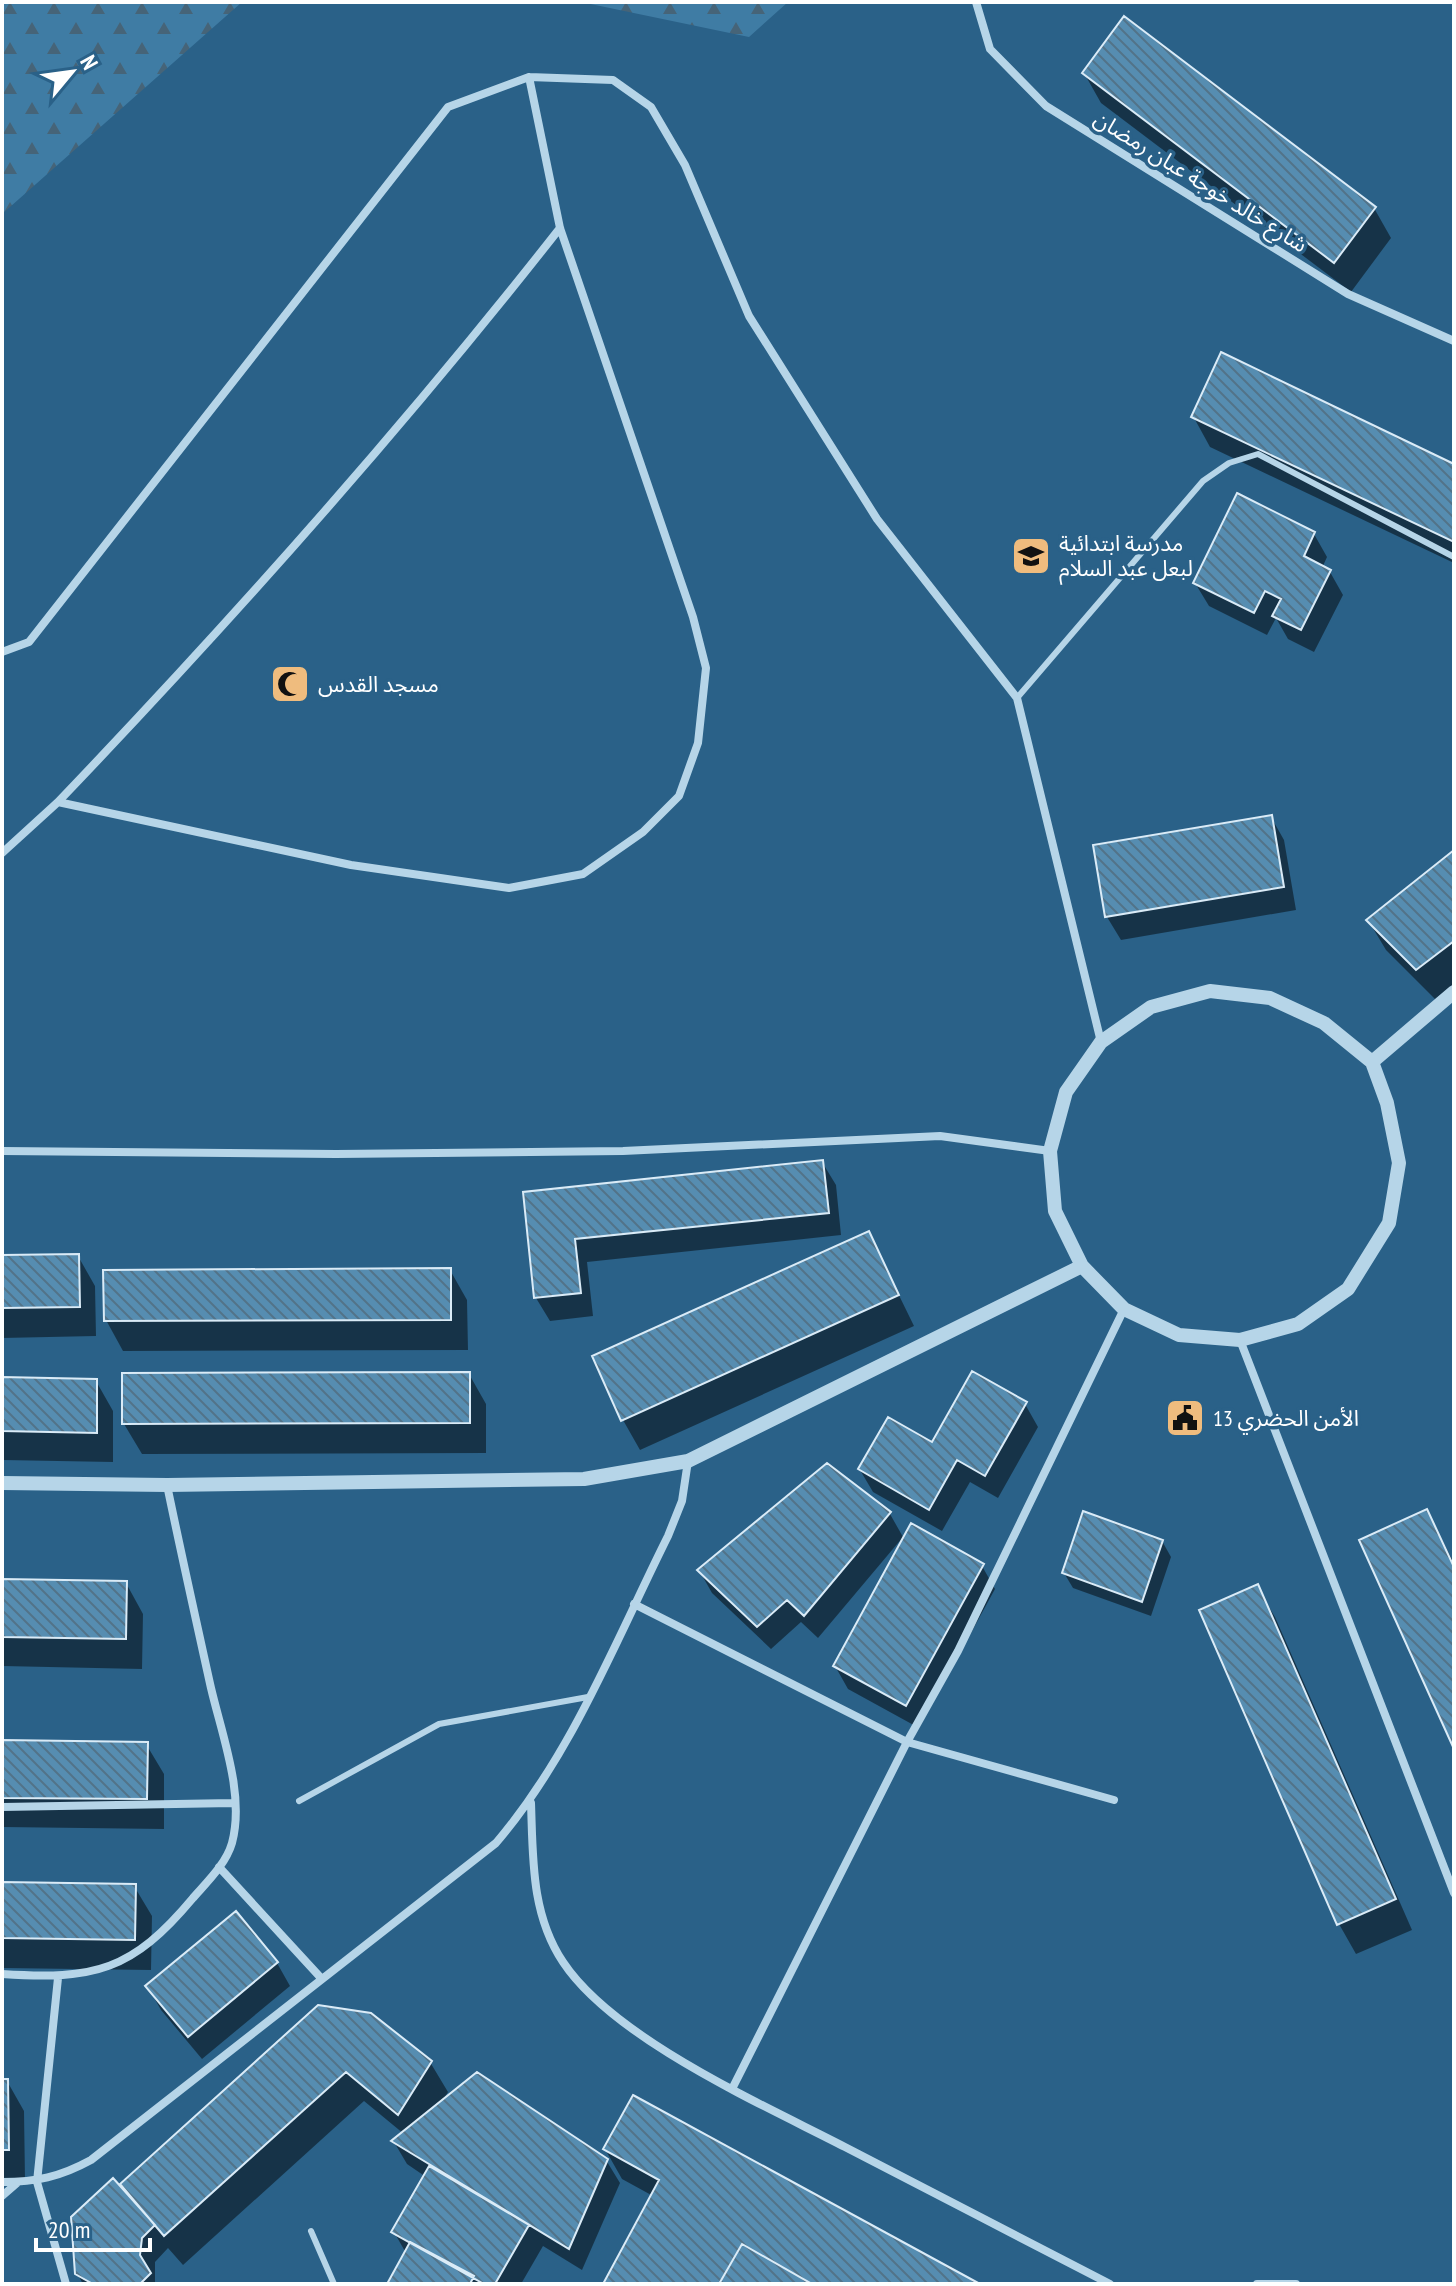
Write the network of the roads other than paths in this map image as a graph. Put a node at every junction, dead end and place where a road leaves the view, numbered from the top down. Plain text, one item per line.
1 (976, 2) edge
2 (529, 77) junction
3 (560, 228) junction
4 (1454, 341) edge
5 (1454, 557) edge
6 (2, 652) edge
7 (1017, 698) junction
8 (58, 802) junction
9 (2, 853) edge
10 (1454, 992) edge
11 (1101, 1042) junction
12 (1372, 1062) junction
13 (2, 1151) edge
14 (1050, 1151) junction
15 (1082, 1266) junction
16 (1124, 1309) junction
17 (1240, 1340) junction
18 (688, 1461) junction
19 (2, 1483) edge
20 (167, 1485) junction
21 (634, 1604) junction
22 (588, 1697) junction
23 (907, 1742) junction
24 (1114, 1800) dead end
25 (299, 1801) dead end
26 (531, 1802) junction
27 (233, 1803) junction
28 (2, 1807) edge
29 (219, 1867) junction
30 (1454, 1893) edge
31 (2, 1974) edge
32 (58, 1978) junction
33 (321, 1978) junction
34 (732, 2089) junction
35 (2, 2182) edge
36 (18, 2182) junction
37 (37, 2182) junction
38 (2, 2196) edge
39 (311, 2231) dead end
40 (66, 2284) edge
41 (334, 2284) edge
42 (1110, 2284) edge
43 (1257, 2284) edge
44 (1296, 2284) edge

1 - 4 street, شارع خالد خوجة عبان رمضان
2 - 3 street
2 - 6 street
2 - 7 street
3 - 8 street
3 - 8 street
5 - 7 lane
7 - 11 street
8 - 9 street
10 - 12 street
11 - 12 street
11 - 14 street
12 - 17 street
13 - 14 street
14 - 15 street
15 - 16 street
15 - 18 street
16 - 17 street
16 - 23 street
17 - 30 street
18 - 20 street
18 - 21 street
19 - 20 street
20 - 27 street
21 - 22 street
21 - 23 street
22 - 25 lane
22 - 26 street
23 - 24 street
23 - 34 street
26 - 33 street
26 - 34 street
27 - 28 street
27 - 29 street
29 - 32 street
29 - 33 street
31 - 32 street
32 - 37 street
33 - 37 street
34 - 42 street
35 - 36 street
36 - 37 street
36 - 38 street
37 - 40 street
39 - 41 lane
43 - 44 street

